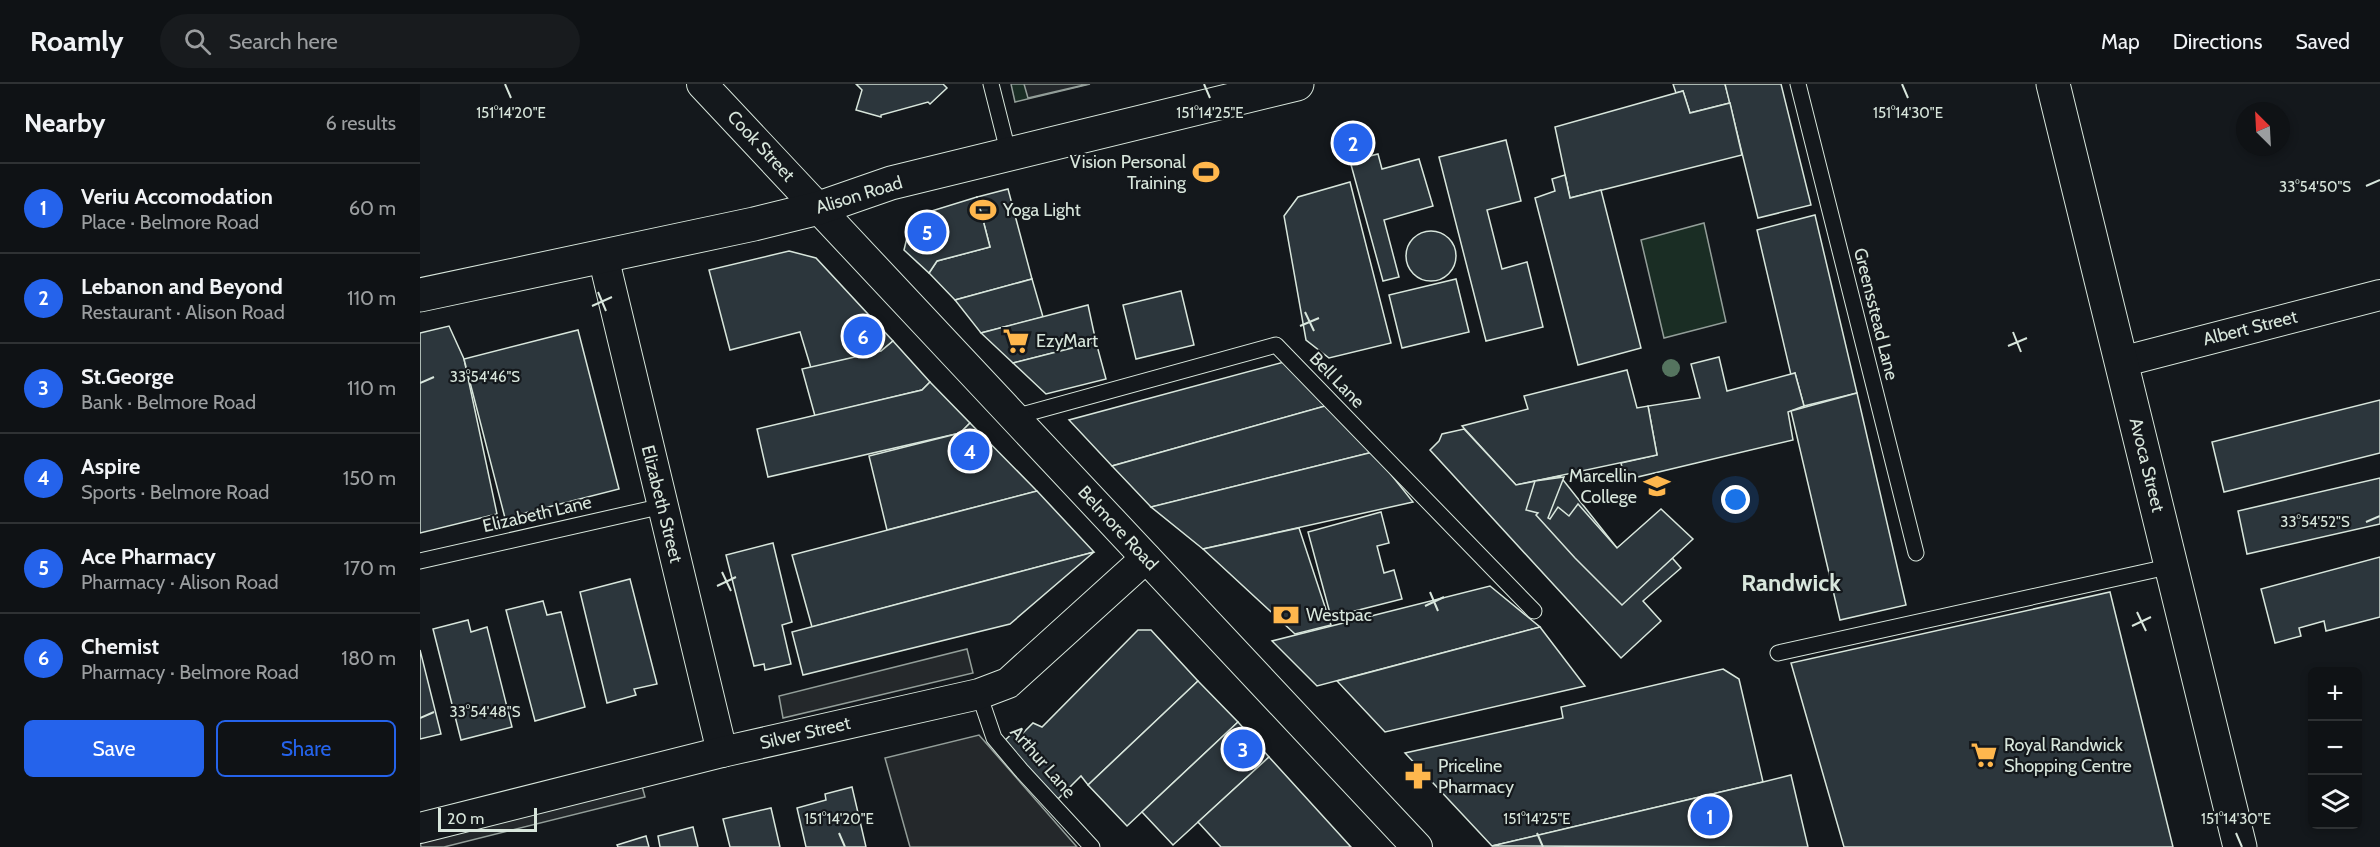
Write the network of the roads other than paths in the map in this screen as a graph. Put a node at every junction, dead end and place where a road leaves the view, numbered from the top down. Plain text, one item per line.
1 (702, 84) edge
2 (991, 84) edge
3 (1296, 84) edge
4 (1798, 84) edge
5 (2052, 84) edge
6 (1009, 155) junction
7 (819, 208) junction
8 (603, 256) junction
9 (2380, 294) edge
10 (420, 295) edge
11 (2121, 362) junction
12 (1014, 417) junction
13 (663, 506) junction
14 (1916, 553) dead end
15 (1146, 558) junction
16 (420, 561) edge
17 (2172, 566) junction
18 (1534, 611) dead end
19 (1778, 653) dead end
20 (979, 694) junction
21 (722, 752) junction
22 (420, 828) edge
23 (1092, 847) edge
24 (1417, 847) edge
25 (2240, 847) edge

1 - 7 street, Cook Street
2 - 6 lane
3 - 6 main road, Alison Road
4 - 14 lane, Greensstead Lane
5 - 11 main road, Avoca Street
6 - 7 main road, Alison Road
7 - 8 main road, Alison Road
7 - 12 street, Belmore Road
8 - 10 main road, Alison Road
8 - 13 street, Elizabeth Street
9 - 11 street, Albert Street
11 - 17 main road, Avoca Street
12 - 15 street, Belmore Road
12 - 18 lane, Bell Lane
13 - 16 lane, Elizabeth Lane
13 - 21 street, Elizabeth Street
15 - 20 street, Silver Street
15 - 24 street, Belmore Road
17 - 19 lane
17 - 25 main road, Avoca Street
20 - 21 street, Silver Street
20 - 23 lane, Arthur Lane
21 - 22 street, Silver Street

